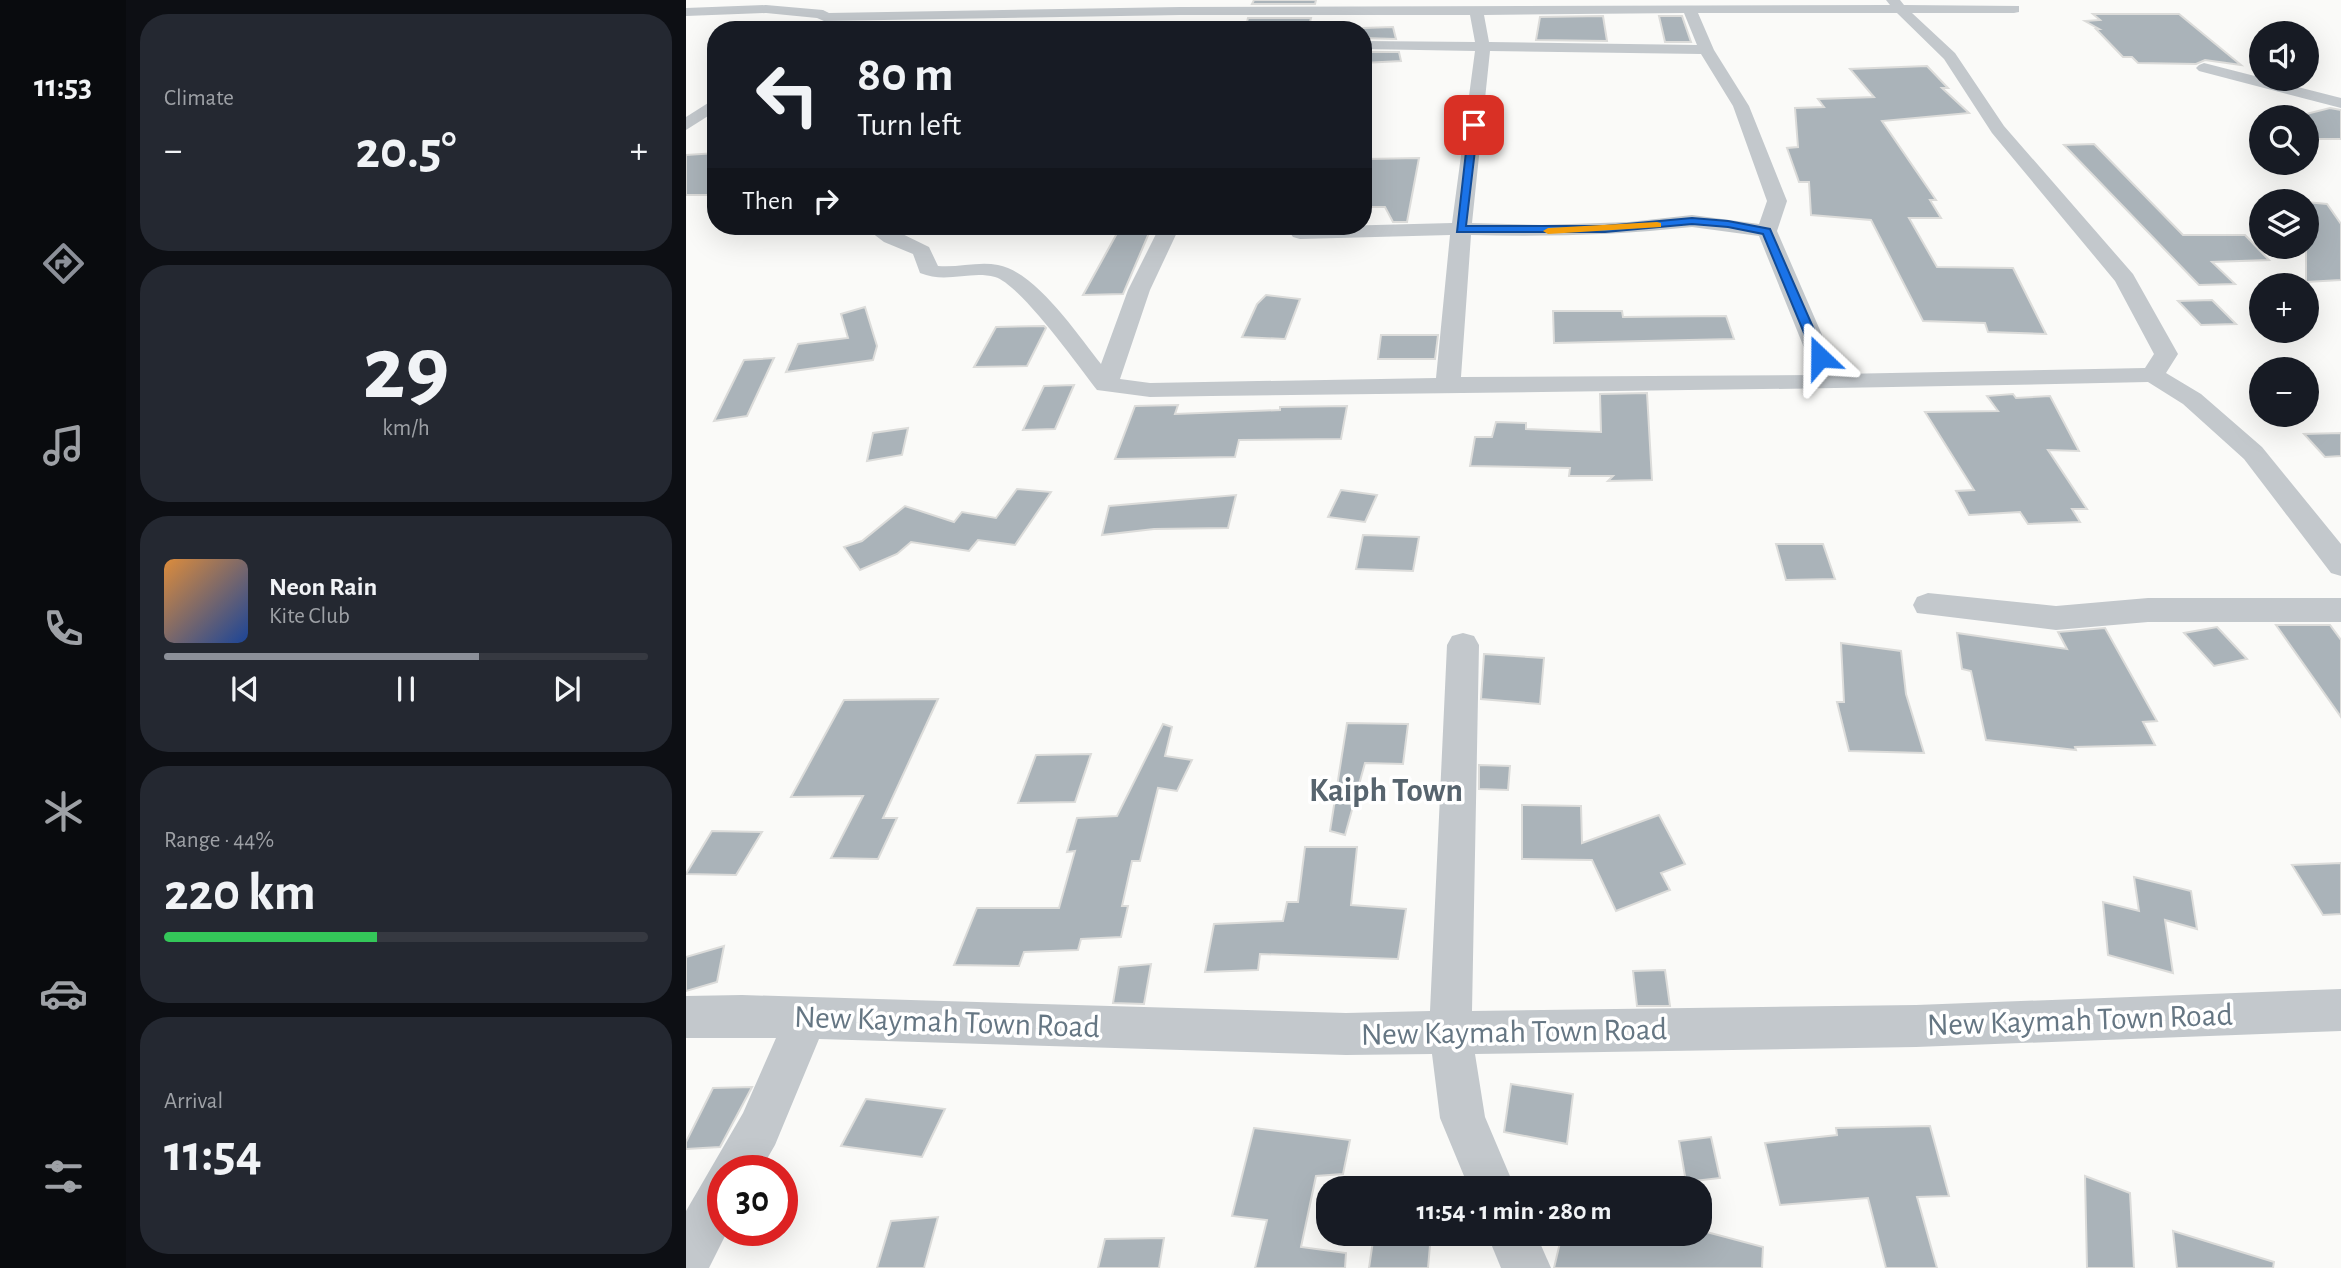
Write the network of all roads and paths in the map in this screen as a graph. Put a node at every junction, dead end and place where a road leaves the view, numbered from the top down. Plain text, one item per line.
1 (846, 0) edge
2 (1896, 4) edge
3 (1060, 6) edge
4 (1689, 9) junction
5 (2014, 9) dead end
6 (686, 12) edge
7 (1476, 12) junction
8 (823, 16) junction
9 (819, 21) edge
10 (1372, 45) edge
11 (1483, 47) junction
12 (1706, 50) junction
13 (2204, 68) dead end
14 (2341, 103) edge
15 (707, 110) edge
16 (686, 125) edge
17 (1461, 229) junction
18 (1372, 231) edge
19 (1767, 231) junction
20 (891, 235) edge
21 (1166, 235) edge
22 (2152, 375) junction
23 (1830, 382) junction
24 (1448, 384) junction
25 (1107, 385) junction
26 (2341, 565) edge
27 (1928, 605) dead end
28 (2341, 610) edge
29 (1464, 645) dead end
30 (2341, 1010) edge
31 (686, 1017) edge
32 (807, 1018) junction
33 (1451, 1032) junction
34 (743, 1155) edge
35 (1487, 1176) edge
36 (707, 1221) edge
37 (1516, 1246) edge
38 (686, 1262) edge
39 (1526, 1268) edge

1 - 8 street
2 - 4 street
2 - 5 street
2 - 22 street
3 - 7 street
3 - 8 street
4 - 7 street
4 - 12 street
6 - 8 street
7 - 11 street
8 - 9 street
10 - 11 street
11 - 12 street
11 - 17 street
12 - 19 street
13 - 14 street
15 - 16 street
17 - 18 street
17 - 19 street
17 - 24 street
19 - 23 street
20 - 25 street
21 - 25 street
22 - 23 street
22 - 26 street
23 - 24 street
24 - 25 street
27 - 28 street
29 - 33 street
30 - 33 street, New Kaymah Town Road
31 - 32 street, New Kaymah Town Road
32 - 33 street, New Kaymah Town Road
32 - 34 street
33 - 35 street
36 - 38 street
37 - 39 street

